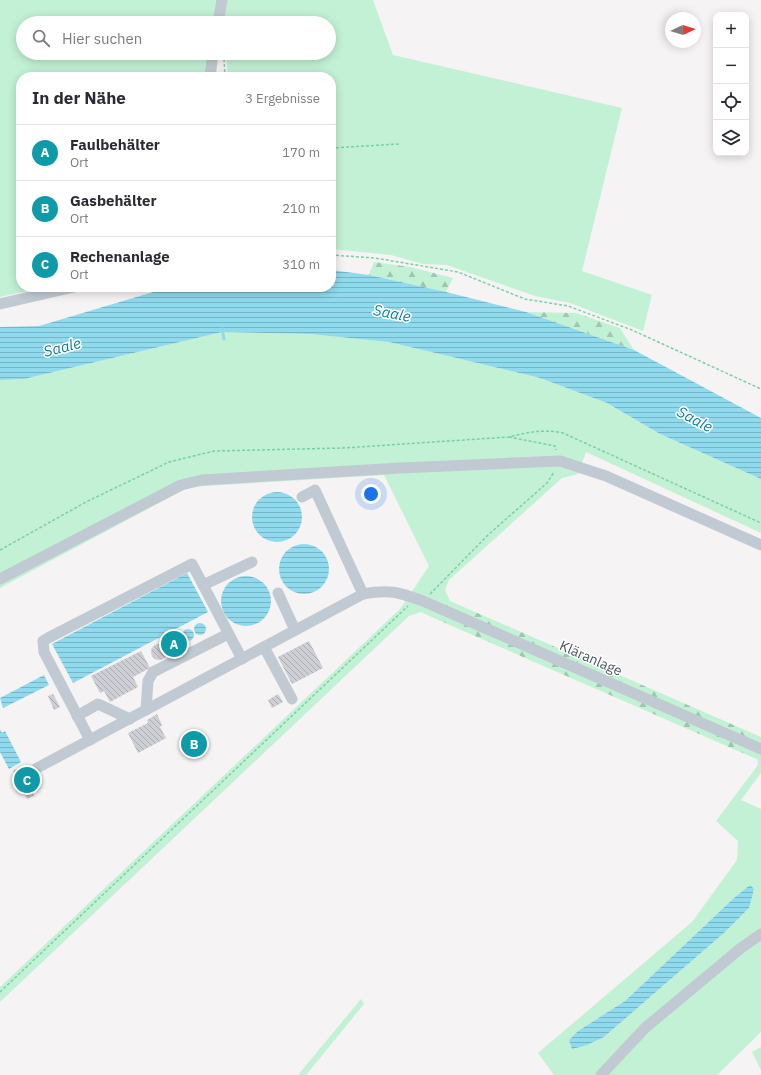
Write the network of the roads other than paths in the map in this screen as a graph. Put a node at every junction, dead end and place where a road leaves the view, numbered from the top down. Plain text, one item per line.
1 (222, 0) edge
2 (219, 16) edge
3 (216, 60) edge
4 (212, 72) edge
5 (52, 292) edge
6 (0, 304) edge
7 (302, 497) dead end
8 (761, 545) edge
9 (252, 562) dead end
10 (0, 580) edge
11 (203, 585) junction
12 (278, 593) dead end
13 (363, 594) junction
14 (296, 630) junction
15 (228, 634) junction
16 (264, 646) junction
17 (242, 659) junction
18 (292, 699) dead end
19 (146, 710) junction
20 (77, 716) junction
21 (130, 719) junction
22 (90, 740) junction
23 (761, 749) edge
24 (37, 768) dead end
25 (761, 934) edge
26 (601, 1075) edge

1 - 2 street
3 - 4 street
5 - 6 street
7 - 13 street
8 - 10 street
9 - 11 street
11 - 15 street
11 - 20 street
12 - 14 street
13 - 14 street
13 - 23 street, Kläranlage
14 - 16 street
15 - 17 street
15 - 19 street
16 - 17 street
16 - 18 street
17 - 19 street
19 - 21 street
20 - 21 street
20 - 22 street
21 - 22 street
22 - 24 street
25 - 26 street

